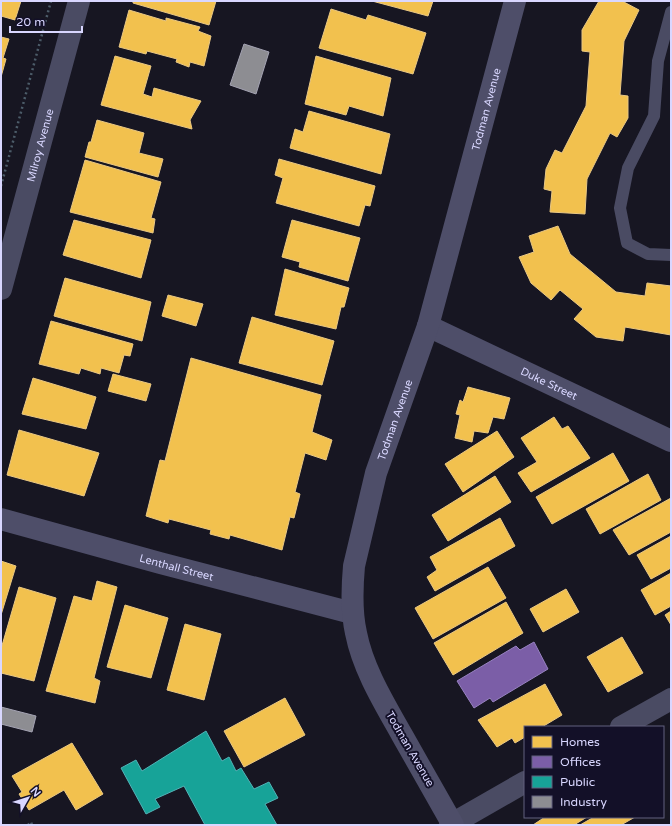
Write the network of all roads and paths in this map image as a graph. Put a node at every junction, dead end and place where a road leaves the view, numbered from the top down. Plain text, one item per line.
1 (51, 1) edge
2 (79, 1) edge
3 (514, 1) edge
4 (671, 12) edge
5 (1, 186) edge
6 (671, 255) edge
7 (1, 289) edge
8 (428, 326) junction
9 (671, 441) edge
10 (1, 519) edge
11 (352, 613) junction
12 (671, 699) edge
13 (623, 726) edge
14 (524, 783) edge
15 (28, 825) edge
16 (32, 825) edge
17 (452, 825) edge

1 - 5 path
2 - 7 street, Milroy Avenue
3 - 8 main road, Todman Avenue
4 - 6 lane
8 - 9 main road, Duke Street
8 - 11 main road, Todman Avenue
10 - 11 main road, Lenthall Street
11 - 17 main road, Todman Avenue
12 - 13 street
14 - 17 street
15 - 16 path

